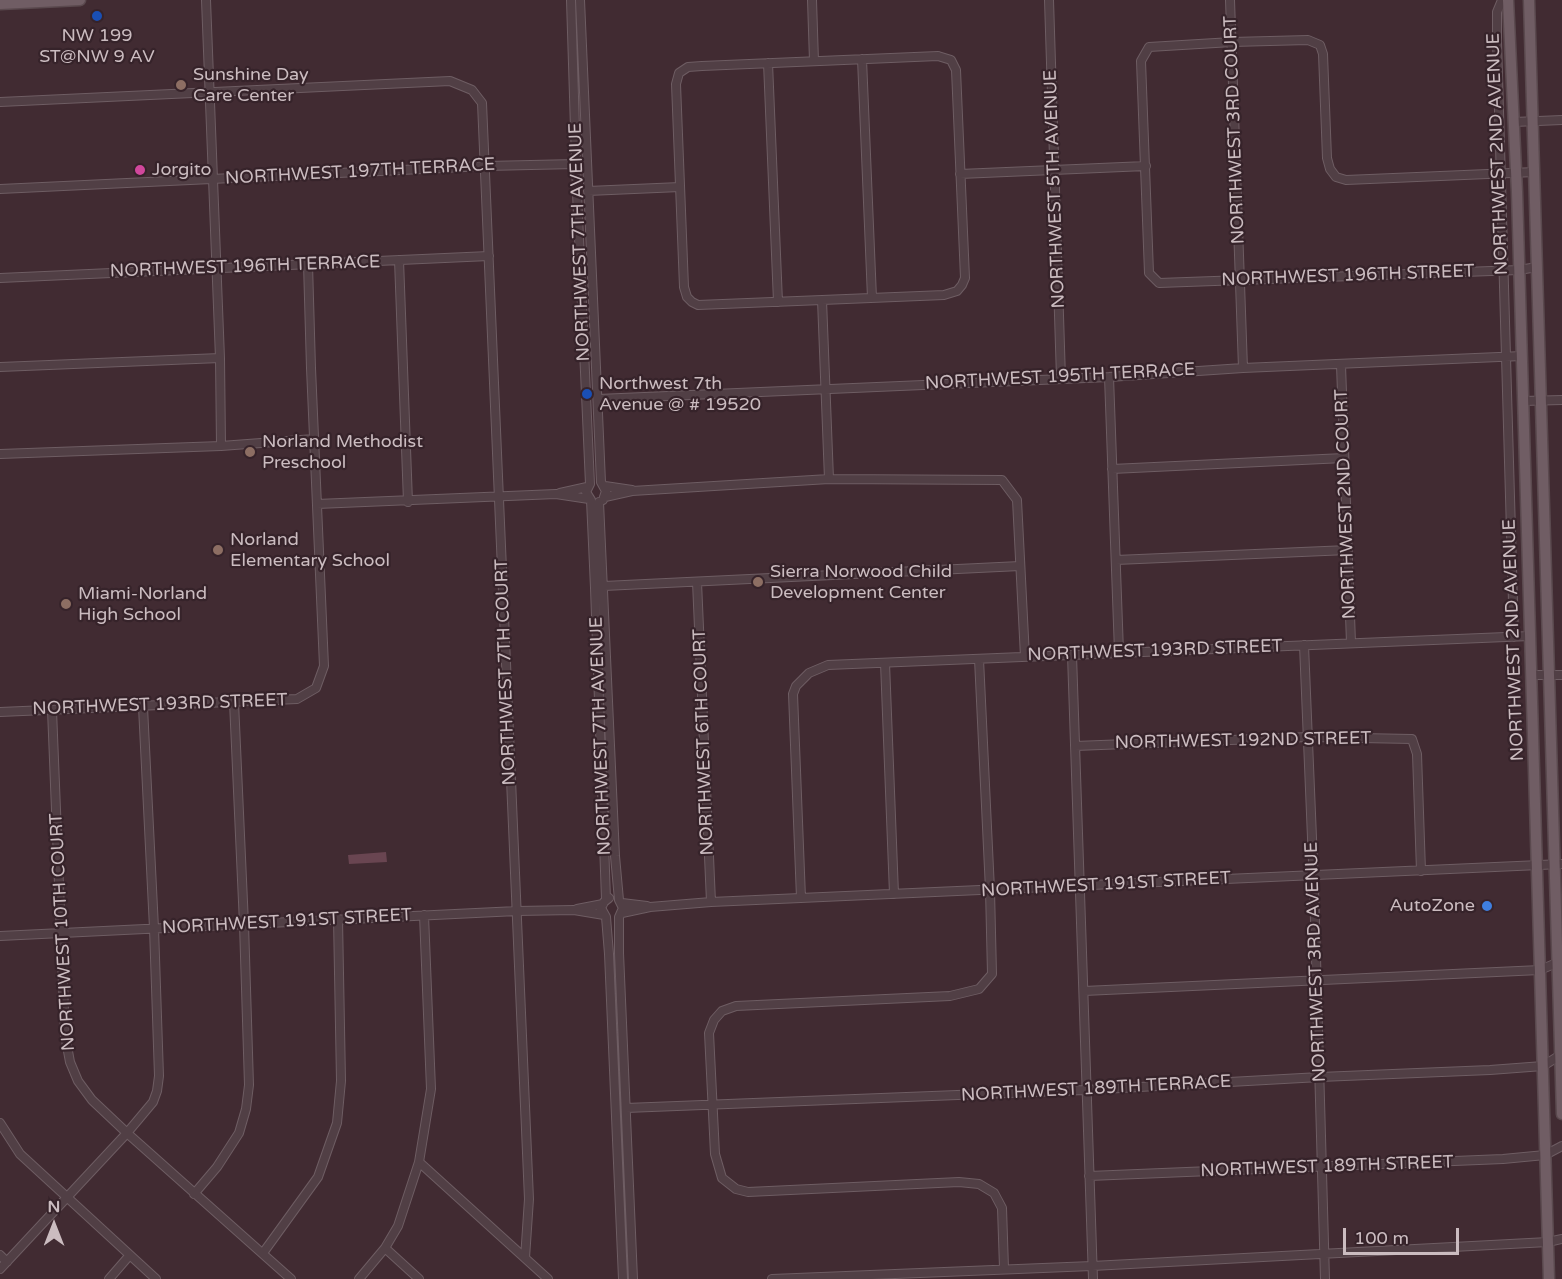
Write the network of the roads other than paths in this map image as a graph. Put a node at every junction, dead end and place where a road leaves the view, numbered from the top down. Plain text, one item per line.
1 (80, 0) edge
2 (206, 0) edge
3 (571, 0) edge
4 (580, 0) edge
5 (812, 0) edge
6 (1049, 0) edge
7 (1230, 0) edge
8 (1502, 0) edge
9 (1508, 0) edge
10 (1529, 0) edge
11 (0, 4) edge
12 (1232, 42) junction
13 (862, 59) junction
14 (814, 61) junction
15 (768, 63) junction
16 (209, 92) junction
17 (0, 102) edge
18 (1562, 120) edge
19 (1533, 121) junction
20 (1514, 122) junction
21 (576, 164) junction
22 (486, 165) junction
23 (1146, 166) junction
24 (1054, 170) junction
25 (1516, 172) junction
26 (1534, 172) junction
27 (1500, 173) junction
28 (960, 174) junction
29 (212, 179) junction
30 (680, 187) junction
31 (0, 189) edge
32 (588, 191) junction
33 (489, 256) junction
34 (399, 260) junction
35 (308, 264) junction
36 (1537, 267) junction
37 (216, 268) junction
38 (1503, 270) junction
39 (1520, 270) junction
40 (0, 278) edge
41 (1240, 281) junction
42 (872, 298) junction
43 (822, 300) junction
44 (778, 302) junction
45 (1522, 356) junction
46 (1505, 357) junction
47 (220, 358) junction
48 (1341, 365) junction
49 (0, 367) edge
50 (1243, 368) junction
51 (1109, 377) junction
52 (1061, 378) junction
53 (826, 388) junction
54 (598, 399) junction
55 (1541, 400) junction
56 (1562, 400) edge
57 (1523, 401) junction
58 (314, 440) junction
59 (221, 446) junction
60 (0, 454) edge
61 (1344, 458) junction
62 (1112, 469) junction
63 (829, 479) junction
64 (603, 484) junction
65 (588, 485) junction
66 (632, 490) junction
67 (556, 494) junction
68 (499, 497) junction
69 (596, 500) junction
70 (408, 502) junction
71 (317, 506) junction
72 (1348, 550) junction
73 (1116, 560) junction
74 (1020, 566) junction
75 (697, 582) junction
76 (604, 586) junction
77 (1514, 636) junction
78 (1530, 636) junction
79 (1351, 643) junction
80 (1304, 645) junction
81 (1119, 652) junction
82 (1072, 655) junction
83 (1024, 657) junction
84 (979, 659) junction
85 (885, 663) junction
86 (1531, 675) junction
87 (1549, 675) junction
88 (1562, 675) edge
89 (234, 702) junction
90 (143, 707) junction
91 (52, 710) junction
92 (0, 712) edge
93 (1309, 737) junction
94 (1076, 746) junction
95 (1558, 865) edge
96 (1537, 866) junction
97 (1421, 871) junction
98 (1314, 875) junction
99 (1080, 886) junction
100 (990, 890) junction
101 (894, 894) junction
102 (801, 898) junction
103 (620, 901) junction
104 (604, 902) junction
105 (711, 902) junction
106 (650, 907) junction
107 (574, 910) junction
108 (517, 911) junction
109 (424, 915) junction
110 (621, 915) junction
111 (605, 916) junction
112 (338, 919) junction
113 (244, 924) junction
114 (154, 928) junction
115 (62, 933) junction
116 (0, 936) edge
117 (1560, 961) edge
118 (1540, 970) junction
119 (1317, 980) junction
120 (1084, 991) junction
121 (1561, 1054) edge
122 (1543, 1066) junction
123 (1320, 1077) junction
124 (1085, 1090) junction
125 (714, 1105) junction
126 (626, 1108) junction
127 (1562, 1114) edge
128 (0, 1123) edge
129 (127, 1133) junction
130 (1562, 1146) edge
131 (1545, 1155) junction
132 (419, 1162) junction
133 (1321, 1167) junction
134 (1089, 1176) junction
135 (194, 1194) junction
136 (66, 1197) junction
137 (1562, 1239) edge
138 (1548, 1242) junction
139 (385, 1248) junction
140 (263, 1254) junction
141 (1324, 1254) junction
142 (129, 1256) junction
143 (4, 1258) edge
144 (525, 1258) junction
145 (1092, 1266) junction
146 (1004, 1268) junction
147 (0, 1269) edge
148 (109, 1279) edge
149 (156, 1279) edge
150 (291, 1279) edge
151 (359, 1279) edge
152 (419, 1279) edge
153 (548, 1279) edge
154 (623, 1279) edge
155 (633, 1279) edge
156 (772, 1279) edge
157 (1092, 1279) edge
158 (1325, 1279) edge
159 (1549, 1279) edge

1 - 11 main road
2 - 16 street
3 - 21 street, NORTHWEST 7TH AVENUE
4 - 32 street, NORTHWEST 7TH AVENUE
5 - 14 street
6 - 24 street, NORTHWEST 5TH AVENUE
7 - 12 street, NORTHWEST 3RD COURT
8 - 27 street
9 - 20 main road, NORTHWEST 2ND AVENUE
10 - 19 main road, NORTHWEST 2ND AVENUE
12 - 23 street
12 - 27 street
12 - 41 street, NORTHWEST 3RD COURT
13 - 14 street
13 - 28 street
13 - 42 street
14 - 15 street
15 - 30 street
15 - 44 street
16 - 17 street
16 - 22 street, NORTHWEST 7TH COURT
16 - 29 street
18 - 19 street
19 - 20 street
19 - 26 main road, NORTHWEST 2ND AVENUE
20 - 25 main road, NORTHWEST 2ND AVENUE
21 - 22 street, NORTHWEST 197TH TERRACE
21 - 65 street, NORTHWEST 7TH AVENUE
22 - 29 street, NORTHWEST 197TH TERRACE
22 - 33 street, NORTHWEST 7TH COURT
23 - 24 street
23 - 41 street, NORTHWEST 196TH STREET
24 - 28 street
24 - 52 street, NORTHWEST 5TH AVENUE
25 - 26 street
25 - 27 street
25 - 39 main road, NORTHWEST 2ND AVENUE
26 - 36 main road, NORTHWEST 2ND AVENUE
27 - 38 street
28 - 42 street
29 - 31 street, NORTHWEST 197TH TERRACE
29 - 37 street
30 - 32 street
30 - 44 street
32 - 54 street, NORTHWEST 7TH AVENUE
33 - 34 street, NORTHWEST 196TH TERRACE
33 - 68 street, NORTHWEST 7TH COURT
34 - 35 street, NORTHWEST 196TH TERRACE
34 - 70 street
35 - 37 street, NORTHWEST 196TH TERRACE
35 - 58 street
36 - 39 street, NORTHWEST 196TH STREET
36 - 55 main road, NORTHWEST 2ND AVENUE
37 - 40 street, NORTHWEST 196TH TERRACE
37 - 47 street
38 - 39 street, NORTHWEST 196TH STREET
38 - 41 street, NORTHWEST 196TH STREET
38 - 46 street
39 - 45 main road, NORTHWEST 2ND AVENUE
41 - 50 street, NORTHWEST 3RD COURT
42 - 43 street
43 - 44 street
43 - 53 street
45 - 46 street, NORTHWEST 195TH TERRACE
45 - 57 main road, NORTHWEST 2ND AVENUE
46 - 48 street, NORTHWEST 195TH TERRACE
46 - 77 street
47 - 49 street
47 - 59 street
48 - 50 street, NORTHWEST 195TH TERRACE
48 - 61 street, NORTHWEST 2ND COURT
50 - 51 street, NORTHWEST 195TH TERRACE
51 - 52 street, NORTHWEST 195TH TERRACE
51 - 62 street
52 - 53 street, NORTHWEST 195TH TERRACE
53 - 54 street, NORTHWEST 195TH TERRACE
53 - 63 street
54 - 64 street, NORTHWEST 7TH AVENUE
55 - 56 street
55 - 57 street
55 - 87 main road, NORTHWEST 2ND AVENUE
57 - 78 main road, NORTHWEST 2ND AVENUE
58 - 59 street
58 - 71 street
59 - 60 street
61 - 62 street
61 - 72 street, NORTHWEST 2ND COURT
62 - 73 street
63 - 66 street
63 - 74 street
64 - 65 street
64 - 66 street
64 - 69 street, NORTHWEST 7TH AVENUE
65 - 67 street
65 - 69 street, NORTHWEST 7TH AVENUE
66 - 69 street
67 - 68 street
67 - 69 street
68 - 70 street
68 - 108 street, NORTHWEST 7TH COURT
69 - 76 street, NORTHWEST 7TH AVENUE
69 - 104 street, NORTHWEST 7TH AVENUE
70 - 71 street
71 - 89 street, NORTHWEST 193RD STREET
72 - 73 street
72 - 79 street, NORTHWEST 2ND COURT
73 - 81 street
74 - 75 street
74 - 83 street
75 - 76 street
75 - 105 street, NORTHWEST 6TH COURT
76 - 103 street, NORTHWEST 7TH AVENUE
77 - 78 street, NORTHWEST 193RD STREET
77 - 79 street, NORTHWEST 193RD STREET
78 - 86 main road, NORTHWEST 2ND AVENUE
79 - 80 street, NORTHWEST 193RD STREET
80 - 81 street, NORTHWEST 193RD STREET
80 - 93 street, NORTHWEST 3RD AVENUE
81 - 82 street, NORTHWEST 193RD STREET
82 - 83 street, NORTHWEST 193RD STREET
82 - 94 street
83 - 84 street, NORTHWEST 193RD STREET
84 - 85 street, NORTHWEST 193RD STREET
84 - 100 street
85 - 101 street
85 - 102 street, NORTHWEST 193RD STREET
86 - 87 street
86 - 96 main road, NORTHWEST 2ND AVENUE
87 - 88 street
87 - 95 main road, NORTHWEST 2ND AVENUE
89 - 90 street, NORTHWEST 193RD STREET
89 - 113 street
90 - 91 street, NORTHWEST 193RD STREET
90 - 114 street
91 - 92 street, NORTHWEST 193RD STREET
91 - 115 street, NORTHWEST 10TH COURT
93 - 94 street, NORTHWEST 192ND STREET
93 - 97 street, NORTHWEST 192ND STREET
93 - 98 street, NORTHWEST 3RD AVENUE
94 - 99 street
95 - 96 street, NORTHWEST 191ST STREET
95 - 117 main road, NORTHWEST 2ND AVENUE
96 - 97 street, NORTHWEST 191ST STREET
96 - 118 main road, NORTHWEST 2ND AVENUE
97 - 98 street, NORTHWEST 191ST STREET
98 - 99 street, NORTHWEST 191ST STREET
98 - 119 street, NORTHWEST 3RD AVENUE
99 - 100 street, NORTHWEST 191ST STREET
99 - 120 street
100 - 101 street, NORTHWEST 191ST STREET
100 - 125 street
101 - 102 street, NORTHWEST 191ST STREET
102 - 105 street, NORTHWEST 191ST STREET
103 - 104 street
103 - 106 street, NORTHWEST 191ST STREET
103 - 110 street
104 - 107 street, NORTHWEST 191ST STREET
104 - 111 street
105 - 106 street, NORTHWEST 191ST STREET
106 - 110 street, NORTHWEST 191ST STREET
107 - 108 street, NORTHWEST 191ST STREET
107 - 111 street, NORTHWEST 191ST STREET
108 - 109 street, NORTHWEST 191ST STREET
108 - 144 street, NORTHWEST 7TH COURT
109 - 112 street, NORTHWEST 191ST STREET
109 - 132 street
110 - 111 street
110 - 126 street
111 - 154 street
112 - 113 street, NORTHWEST 191ST STREET
112 - 140 street
113 - 114 street, NORTHWEST 191ST STREET
113 - 135 street
114 - 115 street, NORTHWEST 191ST STREET
114 - 129 street
115 - 116 street, NORTHWEST 191ST STREET
115 - 129 street, NORTHWEST 10TH COURT
117 - 118 street
117 - 121 main road, NORTHWEST 2ND AVENUE
118 - 119 street
118 - 122 main road, NORTHWEST 2ND AVENUE
119 - 120 street
119 - 123 street, NORTHWEST 3RD AVENUE
120 - 124 street
121 - 122 street
121 - 127 main road, NORTHWEST 2ND AVENUE
122 - 123 street, NORTHWEST 189TH TERRACE
122 - 131 main road, NORTHWEST 2ND AVENUE
123 - 124 street, NORTHWEST 189TH TERRACE
123 - 133 street, NORTHWEST 3RD AVENUE
124 - 125 street, NORTHWEST 189TH TERRACE
124 - 134 street
125 - 126 street, NORTHWEST 189TH TERRACE
125 - 146 street
126 - 155 street
128 - 136 street
129 - 135 street, NORTHWEST 10TH COURT
129 - 136 street
130 - 131 street, NORTHWEST 189TH STREET
131 - 133 street, NORTHWEST 189TH STREET
131 - 138 main road, NORTHWEST 2ND AVENUE
132 - 139 street
132 - 144 street
133 - 134 street, NORTHWEST 189TH STREET
133 - 141 street, NORTHWEST 3RD AVENUE
134 - 145 street
135 - 140 street, NORTHWEST 10TH COURT
136 - 142 street
136 - 143 street
137 - 138 street
138 - 141 street
138 - 159 main road, NORTHWEST 2ND AVENUE
139 - 151 street
139 - 152 street
140 - 150 street, NORTHWEST 10TH COURT
141 - 145 street
141 - 158 street, NORTHWEST 3RD AVENUE
142 - 148 street
142 - 149 street
143 - 147 street
144 - 153 street
145 - 146 street
145 - 157 street
146 - 156 street

